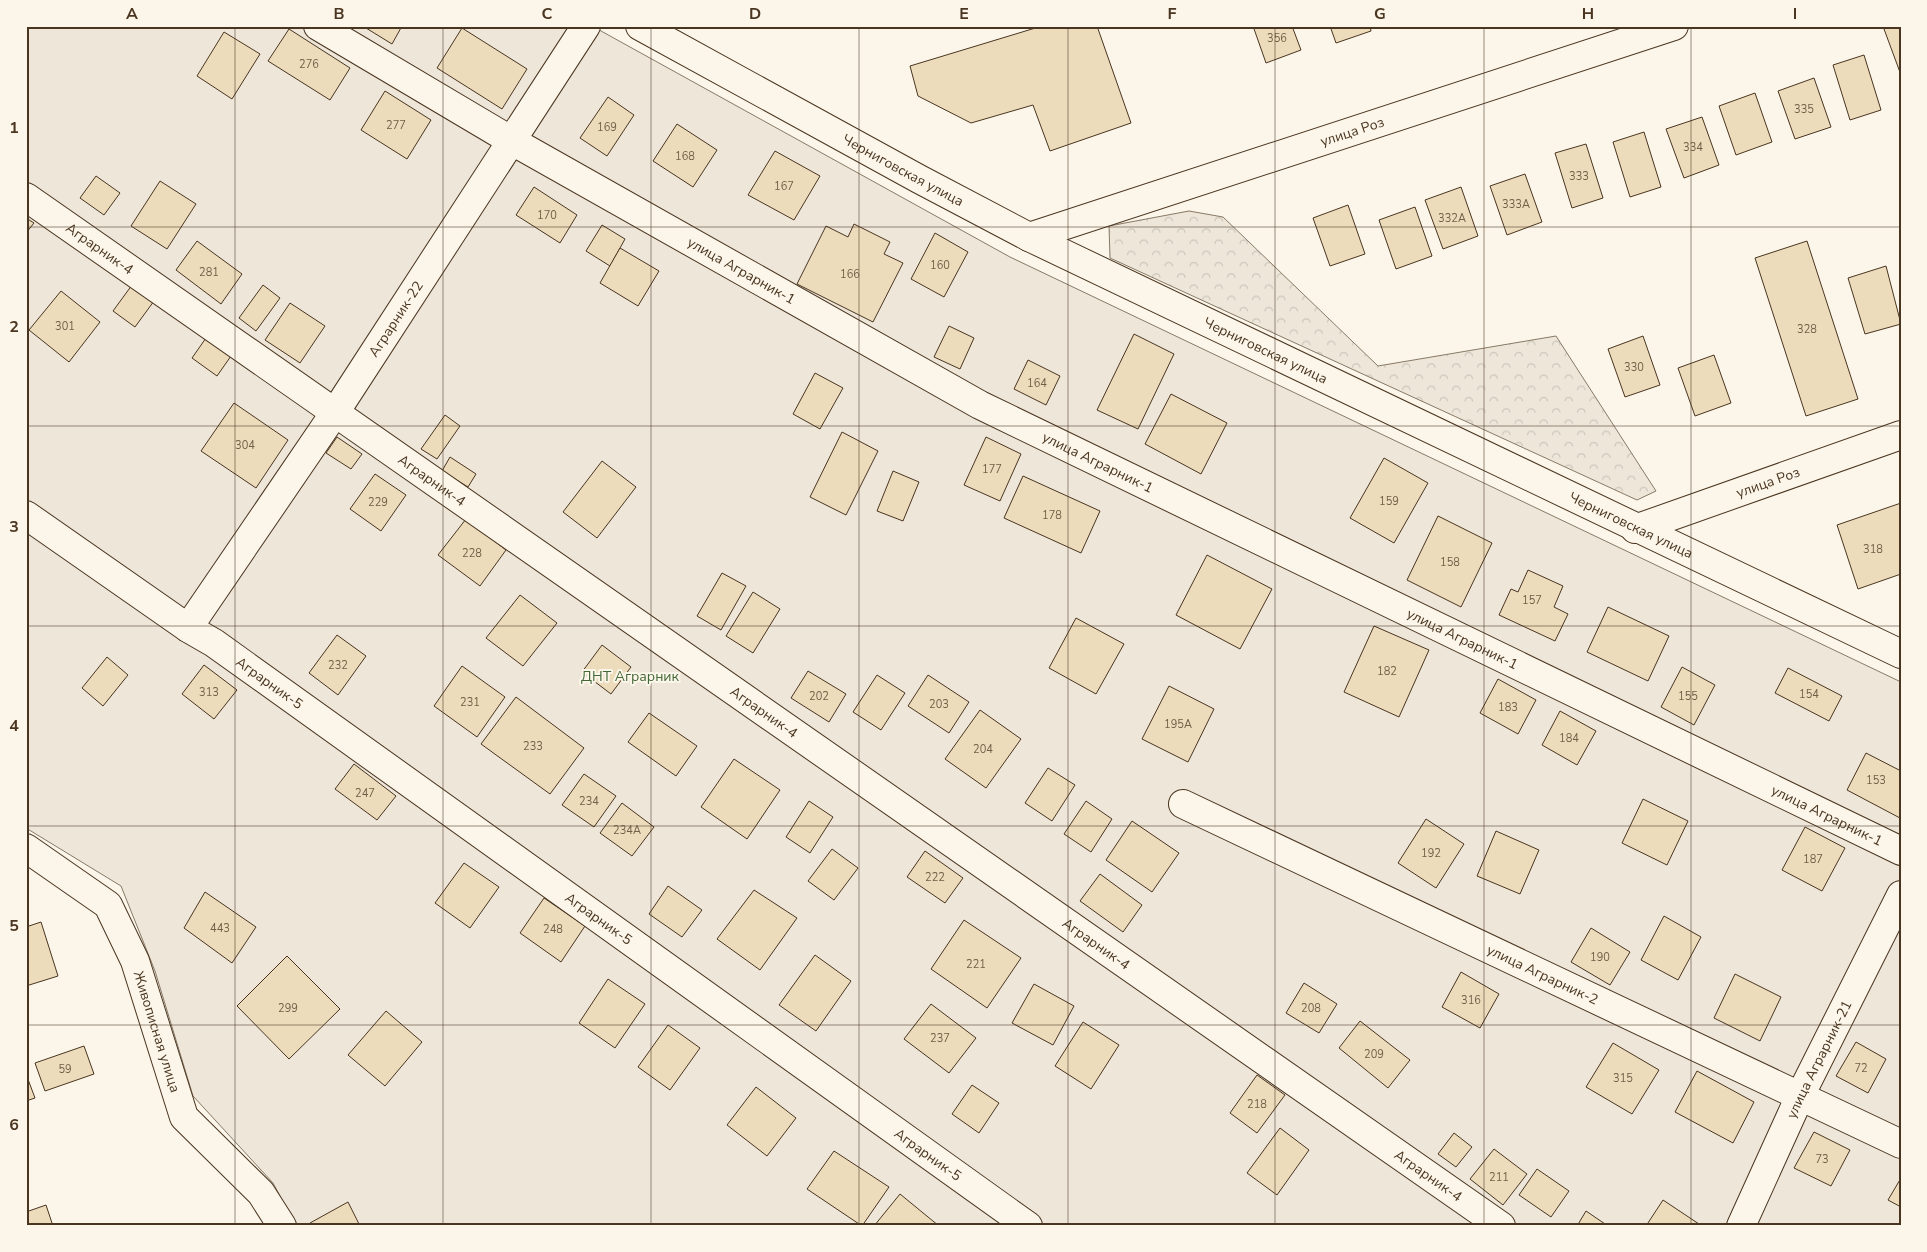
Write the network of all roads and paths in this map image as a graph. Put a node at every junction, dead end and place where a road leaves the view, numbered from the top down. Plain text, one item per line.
1 (318, 26) edge
2 (586, 26) edge
3 (640, 26) edge
4 (1674, 26) edge
5 (512, 141) junction
6 (26, 197) edge
7 (1029, 236) junction
8 (336, 411) junction
9 (1901, 435) edge
10 (26, 514) edge
11 (1635, 528) junction
12 (194, 619) junction
13 (1901, 654) edge
14 (1183, 804) dead end
15 (26, 848) edge
16 (1901, 851) edge
17 (1901, 895) edge
18 (1800, 1096) junction
19 (1901, 1144) edge
20 (282, 1226) edge
21 (1028, 1226) edge
22 (1502, 1226) edge
23 (1741, 1226) edge

1 - 5 street, улица Аграрник-1
2 - 5 street, Аграрник-22
3 - 7 street, Черниговская улица
4 - 7 street, улица Роз
5 - 8 street, Аграрник-22
5 - 16 street, улица Аграрник-1
6 - 8 street, Аграрник-4
7 - 11 street, Черниговская улица
8 - 12 street, Аграрник-22
8 - 22 street, Аграрник-4
9 - 11 street, улица Роз
10 - 12 street, Аграрник-5
11 - 13 street, Черниговская улица
12 - 21 street, Аграрник-5
14 - 18 street, улица Аграрник-2
15 - 20 street, Живописная улица
17 - 18 street, улица Аграрник-21
18 - 19 street, улица Аграрник-2
18 - 23 street, улица Аграрник-21

